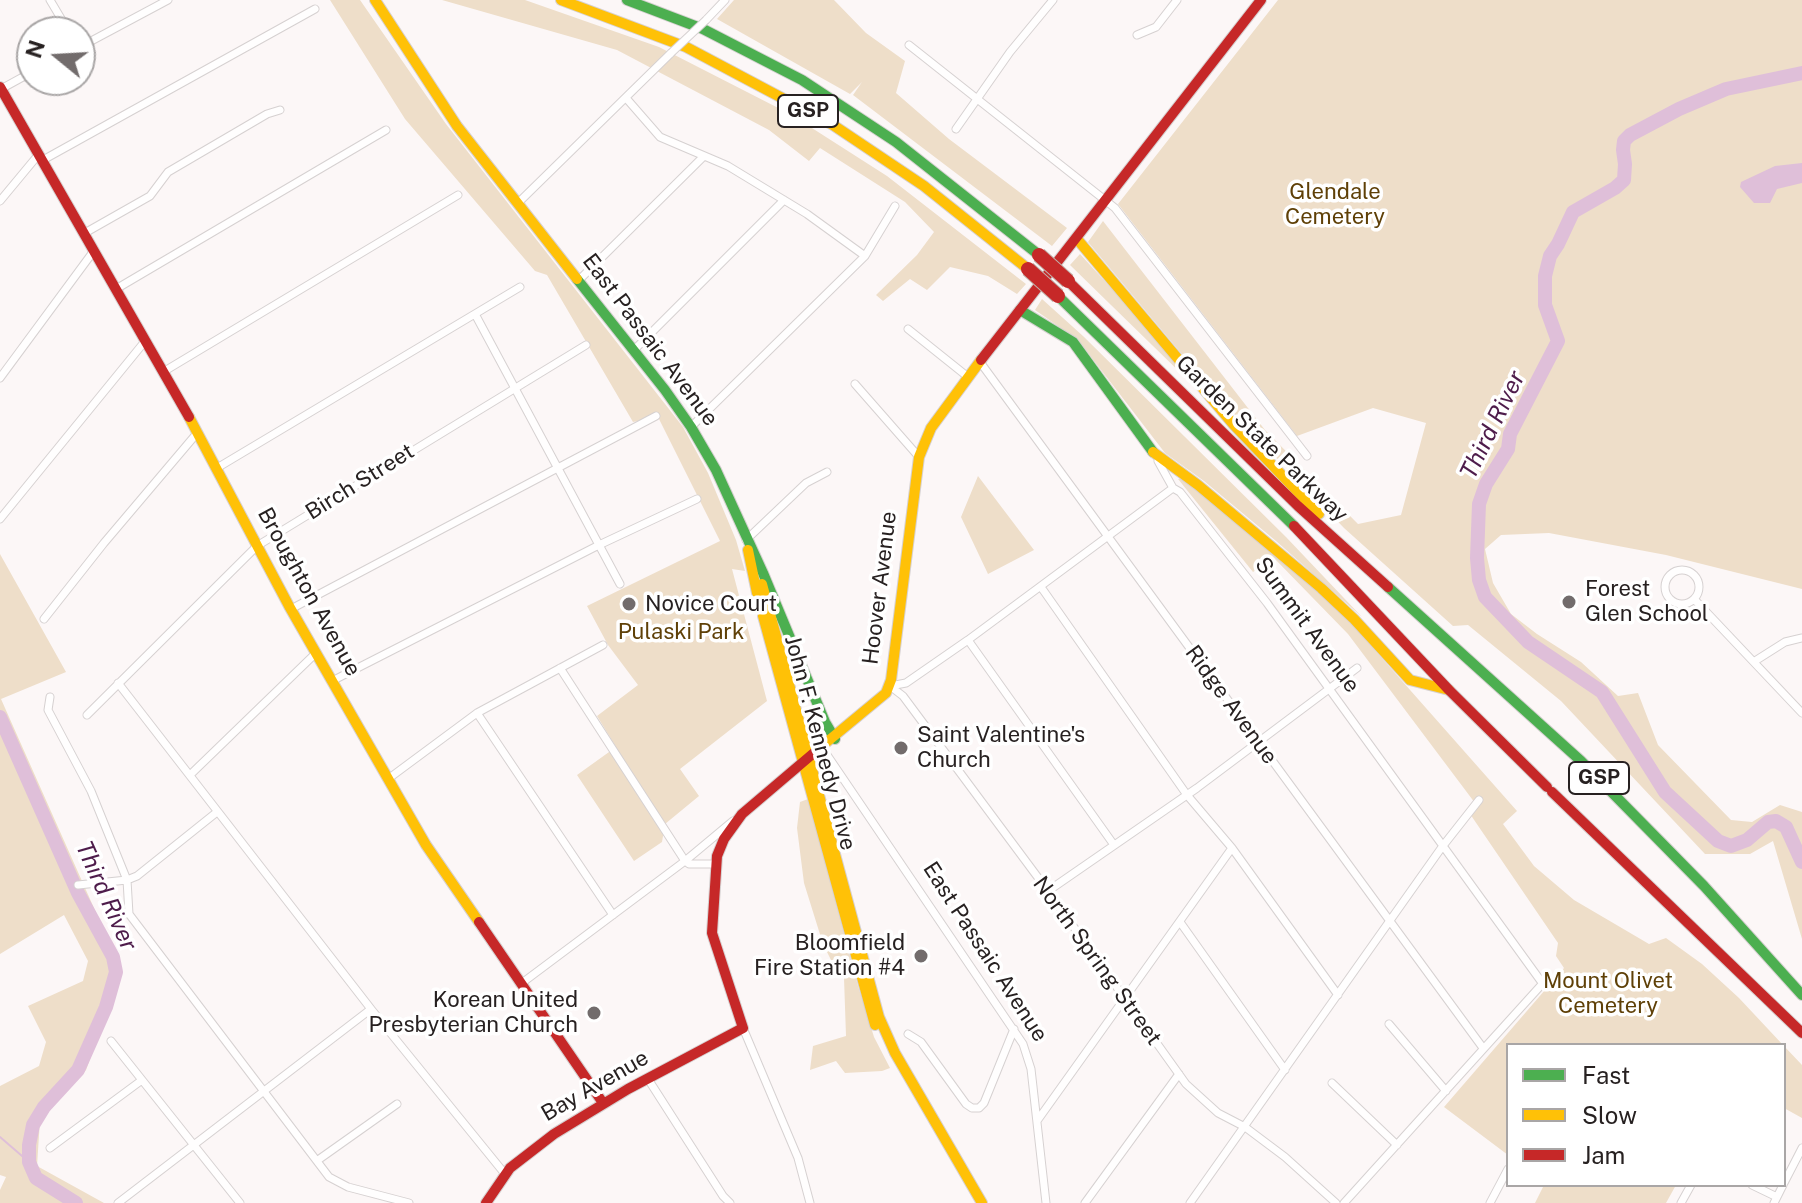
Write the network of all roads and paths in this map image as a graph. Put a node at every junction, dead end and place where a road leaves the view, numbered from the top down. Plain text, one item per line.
1 (375, 0) edge
2 (561, 0) edge
3 (627, 0) edge
4 (725, 0) edge
5 (1053, 0) edge
6 (1177, 0) edge
7 (1261, 0) edge
8 (165, 1) edge
9 (315, 9) dead end
10 (1137, 35) dead end
11 (96, 38) edge
12 (909, 45) dead end
13 (0, 88) edge
14 (626, 98) junction
15 (977, 99) junction
16 (280, 110) dead end
17 (956, 129) dead end
18 (386, 130) dead end
19 (704, 156) junction
20 (41, 157) junction
21 (458, 195) dead end
22 (1104, 199) junction
23 (784, 200) junction
24 (0, 201) edge
25 (517, 204) junction
26 (895, 206) dead end
27 (83, 234) junction
28 (1077, 239) junction
29 (93, 252) junction
30 (865, 256) junction
31 (578, 281) junction
32 (520, 287) dead end
33 (116, 289) junction
34 (1020, 310) junction
35 (475, 314) junction
36 (908, 329) dead end
37 (146, 340) junction
38 (586, 345) dead end
39 (633, 351) junction
40 (980, 362) junction
41 (163, 372) junction
42 (968, 377) junction
43 (0, 378) edge
44 (855, 384) dead end
45 (514, 387) junction
46 (656, 416) dead end
47 (691, 427) junction
48 (198, 432) junction
49 (1153, 452) junction
50 (1307, 456) dead end
51 (919, 457) junction
52 (557, 467) junction
53 (217, 468) junction
54 (827, 472) dead end
55 (1173, 488) junction
56 (697, 499) dead end
57 (0, 519) edge
58 (1107, 536) junction
59 (746, 540) junction
60 (599, 545) junction
61 (257, 546) junction
62 (1380, 578) junction
63 (620, 584) dead end
64 (1041, 587) junction
65 (1695, 600) junction
66 (291, 609) junction
67 (44, 619) dead end
68 (1802, 638) edge
69 (968, 640) junction
70 (603, 645) dead end
71 (316, 653) junction
72 (1755, 661) junction
73 (560, 668) junction
74 (1357, 668) dead end
75 (332, 681) junction
76 (118, 683) junction
77 (890, 686) junction
78 (1327, 690) junction
79 (1449, 690) junction
80 (50, 697) dead end
81 (477, 713) junction
82 (1802, 713) edge
83 (87, 715) dead end
84 (1257, 741) junction
85 (829, 744) junction
86 (806, 762) junction
87 (191, 774) junction
88 (388, 779) junction
89 (1187, 795) junction
90 (1479, 800) dead end
91 (217, 812) junction
92 (742, 814) junction
93 (1114, 845) junction
94 (1442, 847) junction
95 (1232, 848) junction
96 (685, 861) junction
97 (716, 864) junction
98 (127, 880) junction
99 (78, 885) dead end
100 (1048, 891) junction
101 (613, 915) junction
102 (1391, 920) junction
103 (1180, 922) junction
104 (522, 983) junction
105 (1338, 995) junction
106 (1802, 995) edge
107 (1124, 998) junction
108 (371, 1009) junction
109 (1389, 1024) dead end
110 (743, 1028) junction
111 (1014, 1029) junction
112 (1802, 1033) edge
113 (908, 1034) dead end
114 (111, 1041) dead end
115 (1483, 1048) junction
116 (1285, 1070) junction
117 (1179, 1074) junction
118 (648, 1079) junction
119 (142, 1080) junction
120 (1332, 1083) dead end
121 (1446, 1091) junction
122 (266, 1092) junction
123 (603, 1103) junction
124 (397, 1104) dead end
125 (1037, 1121) junction
126 (1245, 1127) junction
127 (194, 1145) junction
128 (1397, 1145) junction
129 (50, 1148) dead end
130 (1802, 1148) edge
131 (318, 1160) junction
132 (1506, 1173) edge
133 (505, 1174) junction
134 (1786, 1180) edge
135 (1755, 1187) edge
136 (1775, 1200) edge
137 (118, 1203) edge
138 (240, 1203) edge
139 (409, 1203) edge
140 (486, 1203) edge
141 (730, 1203) edge
142 (810, 1203) edge
143 (975, 1203) edge
144 (982, 1203) edge
145 (1046, 1203) edge
146 (1085, 1203) edge
147 (1190, 1203) edge
148 (1336, 1203) edge
149 (1344, 1203) edge
150 (1490, 1203) edge

1 - 25 main road, East Passaic Avenue
2 - 79 main road, Garden State Parkway / GSP, bridge
3 - 62 main road, Garden State Parkway / GSP, bridge
4 - 14 street, bridge
5 - 15 street
6 - 10 street
7 - 22 main road, Hoover Avenue
8 - 11 street
9 - 20 street
12 - 15 street
13 - 20 main road, Broughton Avenue
14 - 19 street
14 - 25 street
15 - 17 street
15 - 22 street
16 - 27 street
18 - 33 street
19 - 23 street
19 - 31 street
20 - 24 street
20 - 27 main road, Broughton Avenue
21 - 41 street
22 - 28 main road, Hoover Avenue
22 - 50 street
23 - 30 street
23 - 39 street
25 - 31 main road, East Passaic Avenue
26 - 30 street
27 - 29 main road, Broughton Avenue
28 - 34 main road, Hoover Avenue
28 - 62 main road
29 - 33 main road, Broughton Avenue
29 - 43 street
30 - 47 street
31 - 39 main road, East Passaic Avenue
32 - 35 street
33 - 37 main road, Broughton Avenue
34 - 40 main road, Hoover Avenue
34 - 49 main road, Summit Avenue
35 - 45 street
35 - 53 street
36 - 42 street
37 - 41 main road, Broughton Avenue
37 - 57 street
38 - 45 street, Birch Street
39 - 47 main road, East Passaic Avenue
40 - 42 main road, Hoover Avenue
40 - 58 street, Ridge Avenue
41 - 48 main road, Broughton Avenue
42 - 51 main road, Hoover Avenue
44 - 51 street
45 - 52 street
45 - 61 street, Birch Street
46 - 52 street
47 - 59 main road, East Passaic Avenue
48 - 53 main road, Broughton Avenue
48 - 67 street
49 - 55 street, Summit Avenue
49 - 79 main road
51 - 77 main road, Hoover Avenue
52 - 60 street
52 - 66 street
53 - 61 main road, Broughton Avenue
54 - 59 street
55 - 58 street
55 - 78 street, Summit Avenue
56 - 60 street
58 - 64 street
58 - 84 street, Ridge Avenue
59 - 85 main road, East Passaic Avenue
59 - 86 main road, John F. Kennedy Drive
60 - 63 street
60 - 75 street
61 - 66 main road, Broughton Avenue
61 - 76 street, Birch Street
62 - 106 main road, Garden State Parkway / GSP
64 - 69 street
64 - 89 street
65 - 65 street
65 - 72 street
66 - 71 main road, Broughton Avenue
68 - 72 street
69 - 77 street
69 - 93 street
70 - 73 street
71 - 75 main road, Broughton Avenue
71 - 87 street
72 - 82 street
73 - 81 street
73 - 96 street
74 - 78 street
75 - 88 main road, Broughton Avenue
76 - 83 street, Birch Street
76 - 87 street
77 - 85 main road, Hoover Avenue
77 - 100 street, North Spring Street
78 - 84 street
78 - 94 street, Summit Avenue
79 - 112 main road, Garden State Parkway / GSP
80 - 98 street
81 - 88 street
81 - 101 street
84 - 89 street
84 - 102 street, Ridge Avenue
85 - 86 main road, Hoover Avenue
85 - 111 street, East Passaic Avenue
86 - 92 main road, Hoover Avenue
86 - 143 main road, John F. Kennedy Drive
86 - 144 main road, John F. Kennedy Drive
87 - 91 street
88 - 104 main road, Broughton Avenue
89 - 93 street
89 - 95 street
90 - 94 street
91 - 98 street
91 - 108 street
92 - 96 street
92 - 97 main road, Hoover Avenue
93 - 100 street
94 - 102 street
94 - 115 street, Summit Avenue
95 - 103 street
95 - 105 street
96 - 97 street
96 - 101 street
97 - 110 main road, Hoover Avenue
98 - 99 street
98 - 122 street
100 - 107 street, North Spring Street
101 - 104 street
102 - 105 street
102 - 115 street, Ridge Avenue
103 - 107 street
103 - 116 street
104 - 123 main road, Broughton Avenue
105 - 116 street
107 - 117 street, North Spring Street
107 - 125 street
108 - 122 street
108 - 133 street
109 - 121 street
110 - 118 main road, Bay Avenue
110 - 142 street, Hoover Avenue
111 - 113 street
111 - 125 street, East Passaic Avenue
114 - 119 street
115 - 121 street
116 - 126 street
117 - 126 street, North Spring Street
117 - 146 street
118 - 123 main road, Bay Avenue
118 - 141 street
119 - 127 street
119 - 129 street
120 - 128 street
121 - 128 street
122 - 127 street
122 - 131 street
123 - 133 main road, Bay Avenue
124 - 131 street
125 - 145 street, East Passaic Avenue
126 - 147 street
126 - 148 street, North Spring Street
127 - 137 street
127 - 138 street
128 - 149 street
130 - 134 street
131 - 139 street
132 - 150 street
133 - 140 main road, Bay Avenue
135 - 136 street

